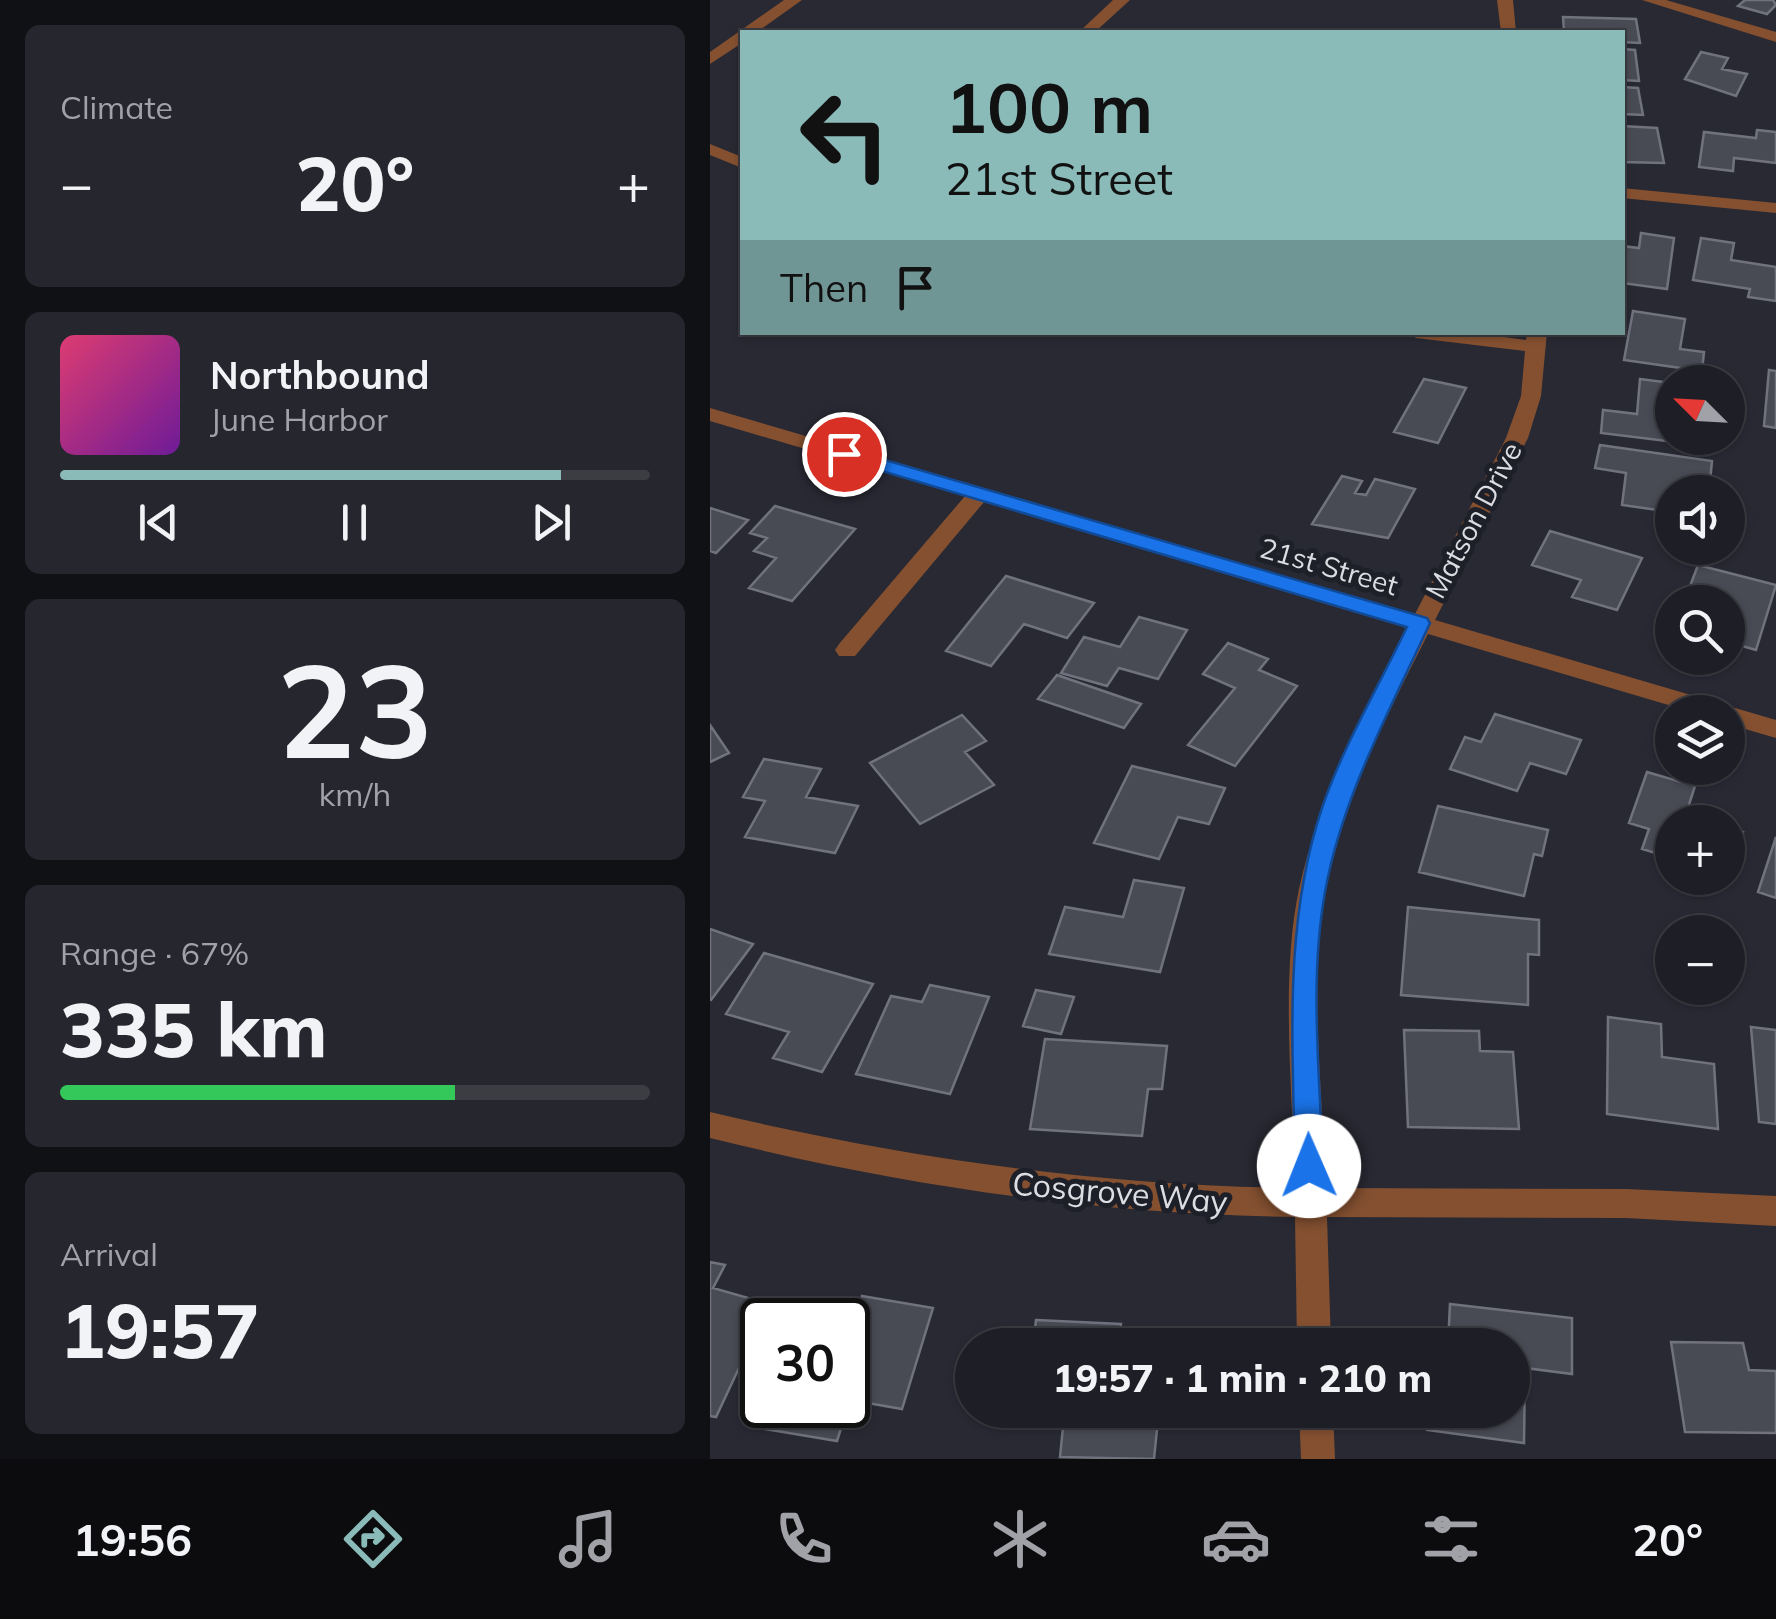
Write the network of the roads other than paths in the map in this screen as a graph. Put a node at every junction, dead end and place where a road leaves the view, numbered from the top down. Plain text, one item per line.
1 (794, 0) edge
2 (1122, 0) edge
3 (1506, 0) edge
4 (1650, 0) edge
5 (751, 30) edge
6 (1088, 30) edge
7 (1508, 30) edge
8 (1776, 37) edge
9 (740, 38) edge
10 (710, 60) edge
11 (710, 149) edge
12 (740, 162) edge
13 (1625, 193) edge
14 (1776, 208) edge
15 (1461, 335) edge
16 (1537, 340) edge
17 (710, 414) edge
18 (979, 494) junction
19 (1419, 623) junction
20 (847, 650) dead end
21 (1663, 695) edge
22 (1745, 720) edge
23 (1776, 729) edge
24 (710, 1126) edge
25 (1310, 1204) junction
26 (1776, 1210) edge
27 (1314, 1328) edge
28 (1317, 1428) edge
29 (1318, 1459) edge

1 - 5 street
2 - 6 street
3 - 7 street
4 - 8 street
9 - 10 street
11 - 12 street
13 - 14 street
15 - 16 street
16 - 19 street, Matson Drive
17 - 18 street, 21st Street
18 - 19 street, 21st Street
18 - 20 street
19 - 21 street, 21st Street
19 - 25 street, Matson Drive
22 - 23 street
24 - 25 street, Cosgrove Way
25 - 26 street, Cosgrove Way
25 - 27 street, Matson Drive
28 - 29 street

